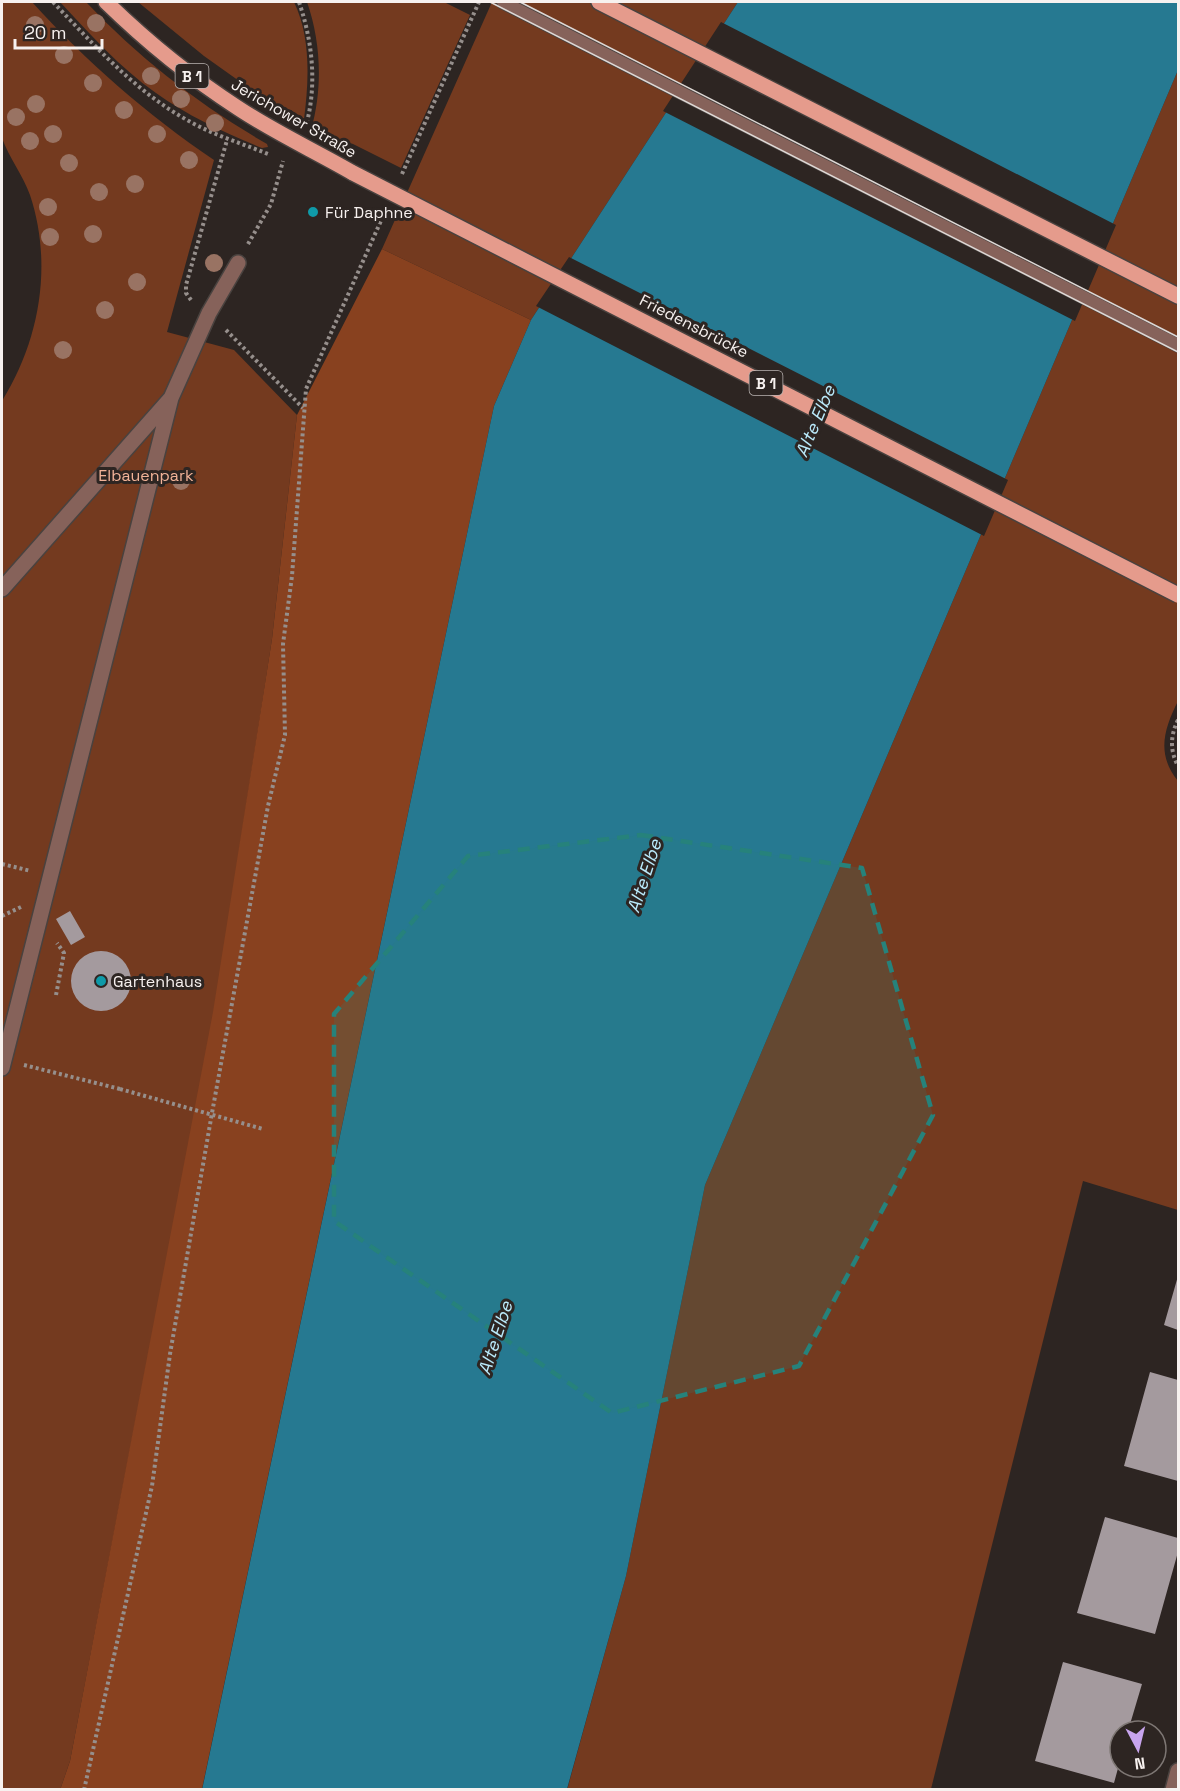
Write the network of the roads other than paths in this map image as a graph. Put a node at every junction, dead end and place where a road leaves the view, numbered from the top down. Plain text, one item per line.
1 (106, 2) edge
2 (503, 2) edge
3 (599, 2) edge
4 (353, 173) joint
5 (238, 263) road end
6 (1179, 296) edge
7 (1179, 345) edge
8 (171, 398) junction
9 (2, 589) edge
10 (1179, 595) edge
11 (3, 1064) edge
12 (1179, 1771) edge
13 (1173, 1790) edge

1 - 4 main road, Jerichower Straße / B 1
2 - 7 lane
3 - 6 main road
4 - 10 main road, Friedensbrücke / B 1, bridge
5 - 8 street
8 - 9 street
8 - 11 street
12 - 13 street

